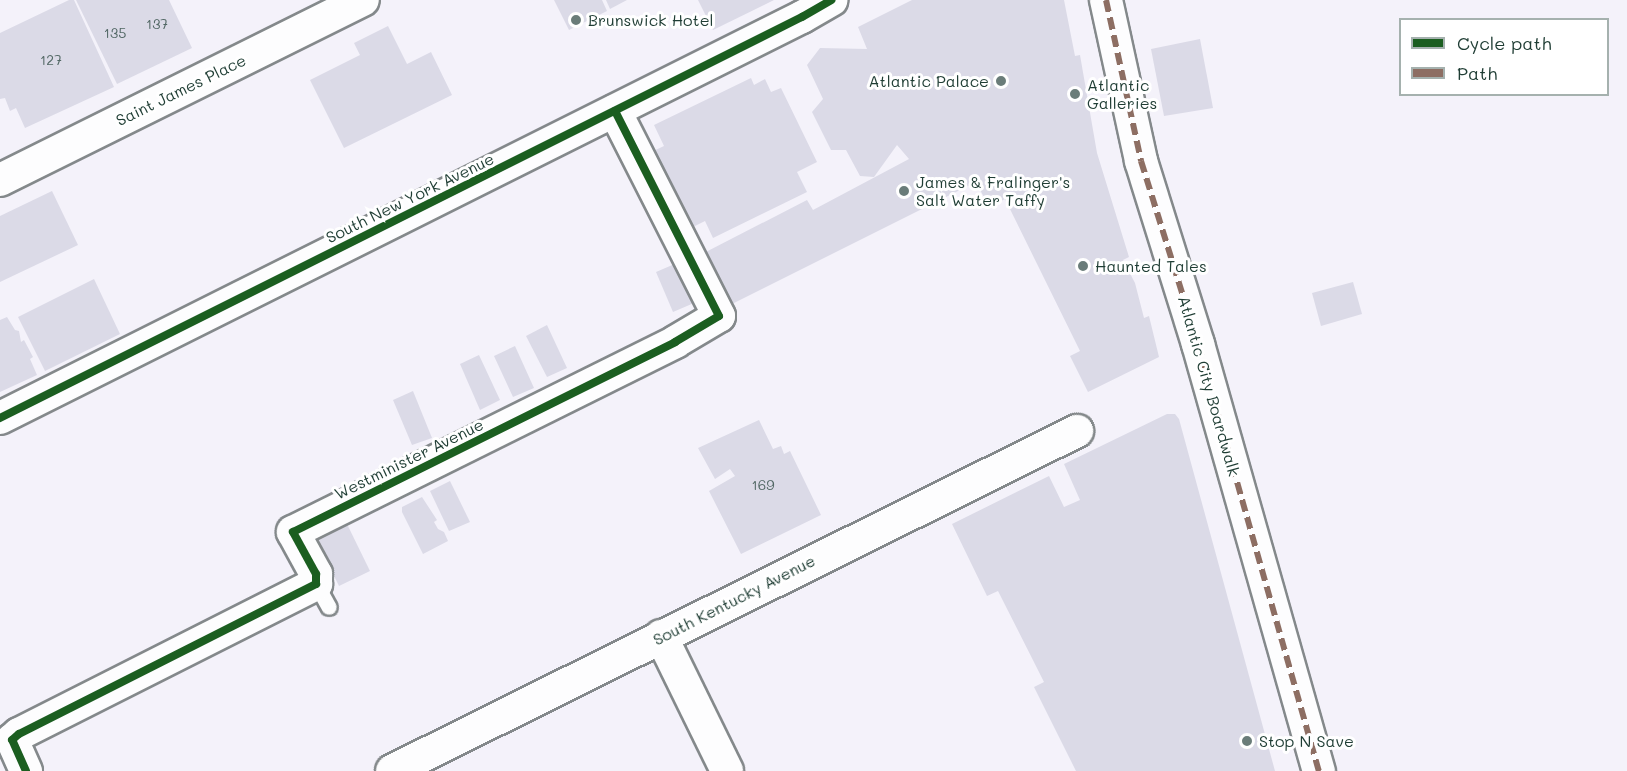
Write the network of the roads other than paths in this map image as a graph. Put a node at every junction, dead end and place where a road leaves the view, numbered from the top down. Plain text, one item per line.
1 (363, 0) edge
2 (831, 0) edge
3 (1106, 0) edge
4 (615, 111) junction
5 (0, 180) edge
6 (0, 418) edge
7 (1077, 431) dead end
8 (662, 636) junction
9 (27, 771) edge
10 (392, 771) edge
11 (727, 771) edge
12 (1319, 771) edge

1 - 5 street, Saint James Place
2 - 4 street, South New York Avenue
3 - 12 street, Atlantic City Boardwalk
4 - 6 street, South New York Avenue
4 - 9 street, Westminister Avenue
7 - 8 street, South Kentucky Avenue
8 - 10 street, South Kentucky Avenue
8 - 11 street

